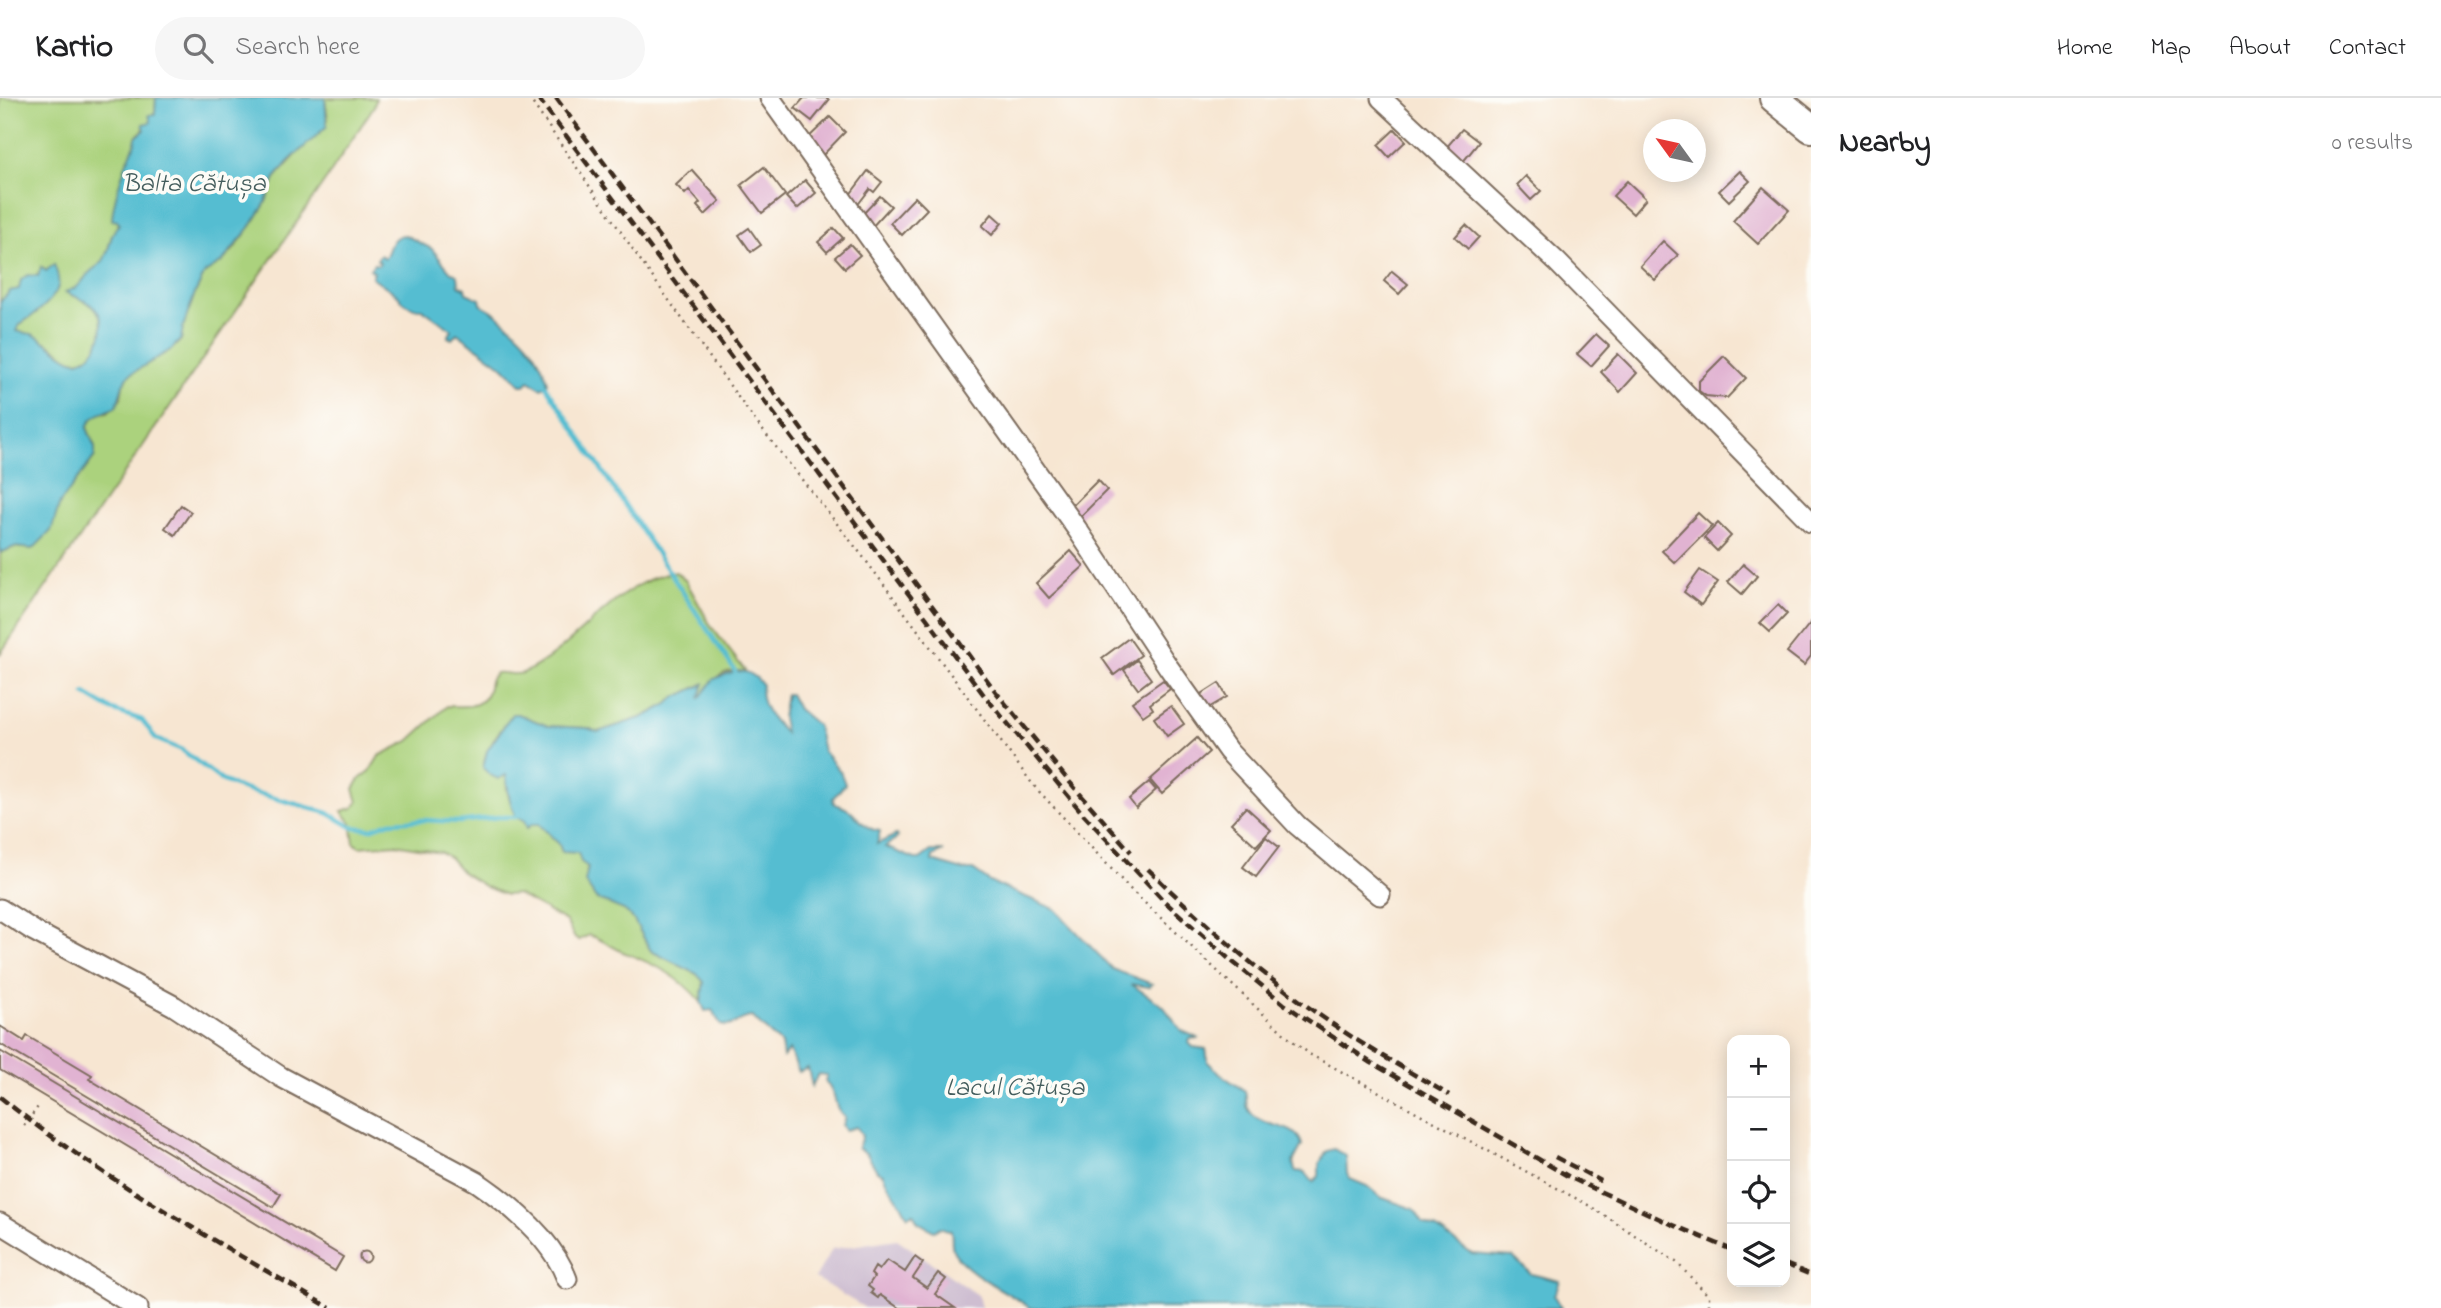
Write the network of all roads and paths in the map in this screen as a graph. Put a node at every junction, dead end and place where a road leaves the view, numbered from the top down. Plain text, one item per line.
1 (529, 98) edge
2 (770, 98) edge
3 (1381, 98) edge
4 (1774, 98) edge
5 (1811, 128) edge
6 (1811, 522) edge
7 (1380, 895) dead end
8 (0, 909) edge
9 (40, 1104) dead end
10 (24, 1126) dead end
11 (0, 1223) edge
12 (567, 1279) dead end
13 (138, 1308) edge
14 (1709, 1308) edge

1 - 14 path
2 - 7 street
3 - 6 street
4 - 5 highway
8 - 12 street
9 - 10 path
11 - 13 street

